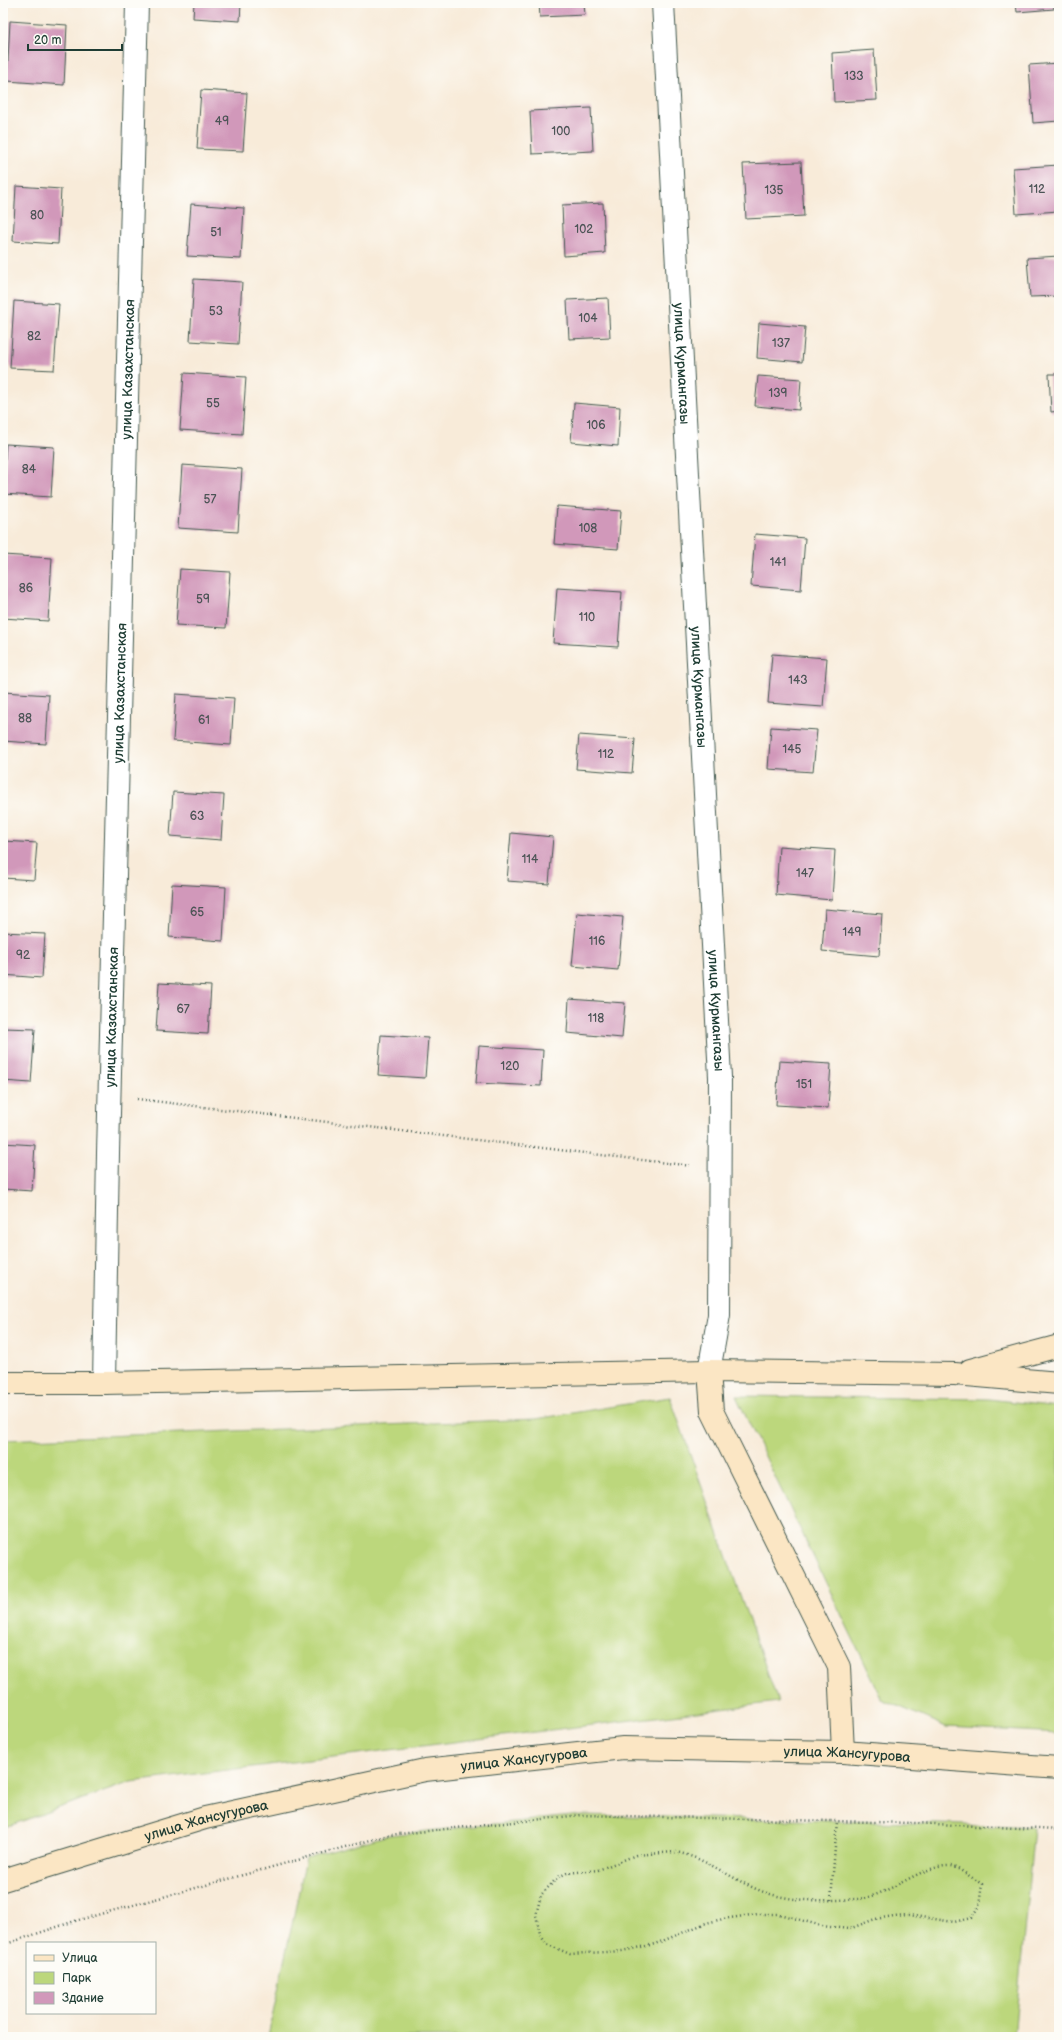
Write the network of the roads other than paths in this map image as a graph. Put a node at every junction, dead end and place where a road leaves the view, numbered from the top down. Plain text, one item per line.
1 (136, 3) edge
2 (663, 3) edge
3 (1059, 1346) edge
4 (709, 1371) junction
5 (955, 1374) junction
6 (3, 1383) edge
7 (104, 1383) junction
8 (1059, 1383) edge
9 (843, 1752) junction
10 (1059, 1768) edge
11 (3, 1880) edge

1 - 7 street, улица Казахстанская
2 - 4 street, улица Курмангазы
3 - 5 main road
4 - 5 main road
4 - 7 main road
4 - 9 main road
5 - 8 main road
6 - 7 main road
9 - 10 main road, улица Жансугурова
9 - 11 main road, улица Жансугурова

